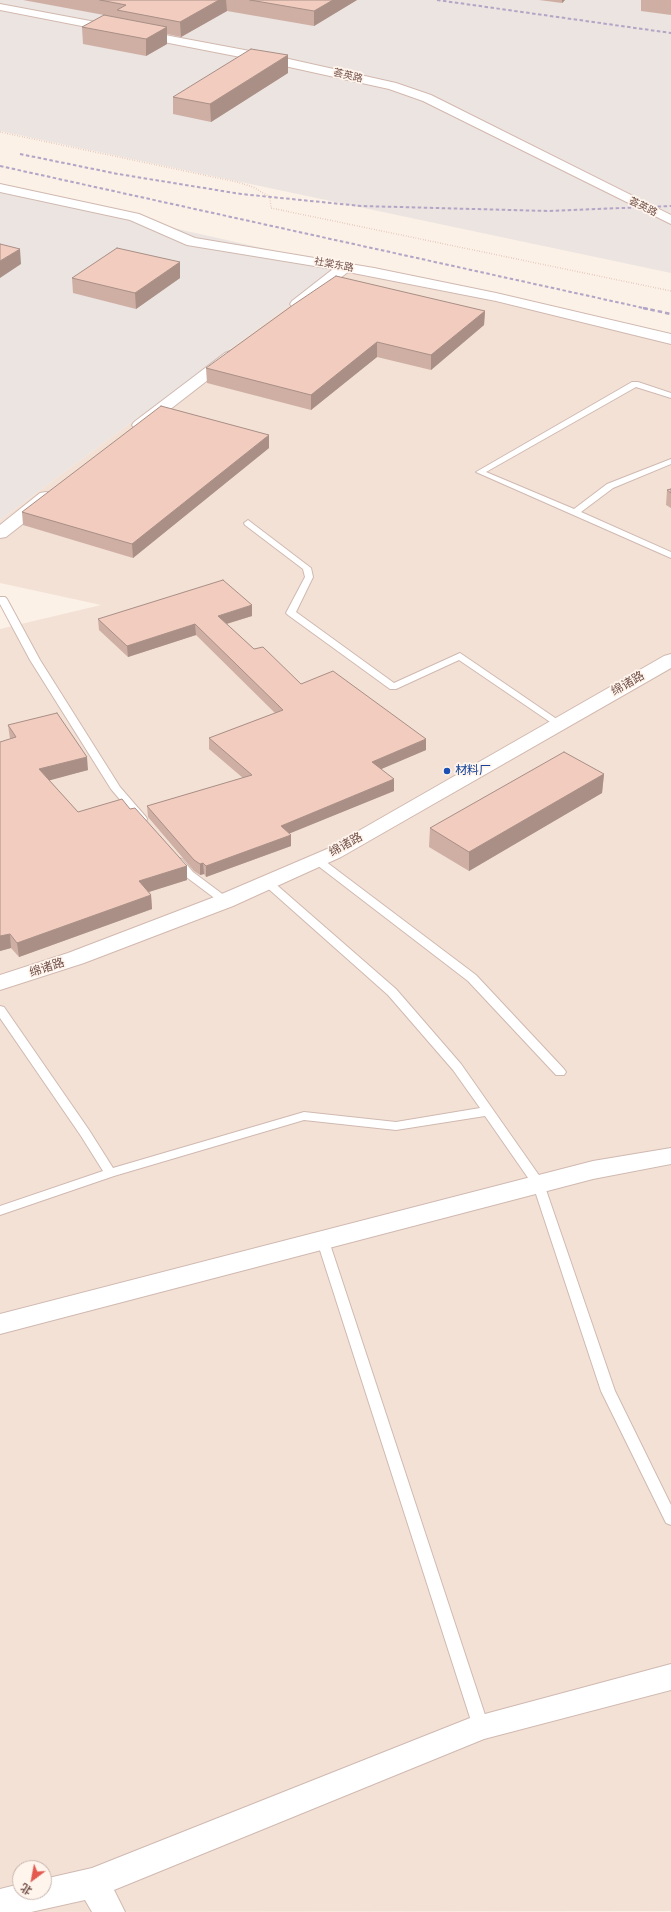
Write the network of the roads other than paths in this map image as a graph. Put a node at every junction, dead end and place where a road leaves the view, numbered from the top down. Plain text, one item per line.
1 (0, 7) edge
2 (0, 188) edge
3 (671, 220) edge
4 (345, 267) junction
5 (282, 316) edge
6 (671, 339) edge
7 (245, 344) edge
8 (671, 396) edge
9 (126, 436) edge
10 (671, 461) edge
11 (56, 489) edge
12 (575, 512) junction
13 (248, 523) dead end
14 (0, 533) edge
15 (671, 555) edge
16 (2, 599) dead end
17 (671, 660) edge
18 (559, 724) junction
19 (150, 828) edge
20 (170, 851) edge
21 (317, 860) junction
22 (267, 882) junction
23 (225, 901) junction
24 (0, 983) edge
25 (0, 1010) edge
26 (560, 1072) dead end
27 (488, 1111) junction
28 (671, 1156) edge
29 (110, 1173) junction
30 (539, 1184) junction
31 (0, 1211) edge
32 (323, 1241) junction
33 (0, 1324) edge
34 (671, 1519) edge
35 (671, 1677) edge
36 (480, 1727) junction
37 (93, 1883) junction
38 (0, 1904) edge
39 (109, 1912) edge

1 - 3 street, 荟英路
2 - 4 street, 社棠东路
4 - 5 street
4 - 6 street, 社棠东路
7 - 9 street
8 - 12 lane
10 - 12 lane
11 - 14 street
12 - 15 lane
13 - 18 lane
16 - 19 lane
17 - 18 street, 绵诸路
18 - 21 street, 绵诸路
20 - 23 lane
21 - 22 street, 绵诸路
21 - 26 lane
22 - 23 street, 绵诸路
22 - 27 lane
23 - 24 street, 绵诸路
25 - 29 lane
27 - 29 lane
27 - 30 lane
28 - 30 street
29 - 31 lane
30 - 32 street
30 - 34 lane
32 - 33 street
32 - 36 lane
35 - 36 street
36 - 37 street
37 - 38 street
37 - 39 street

